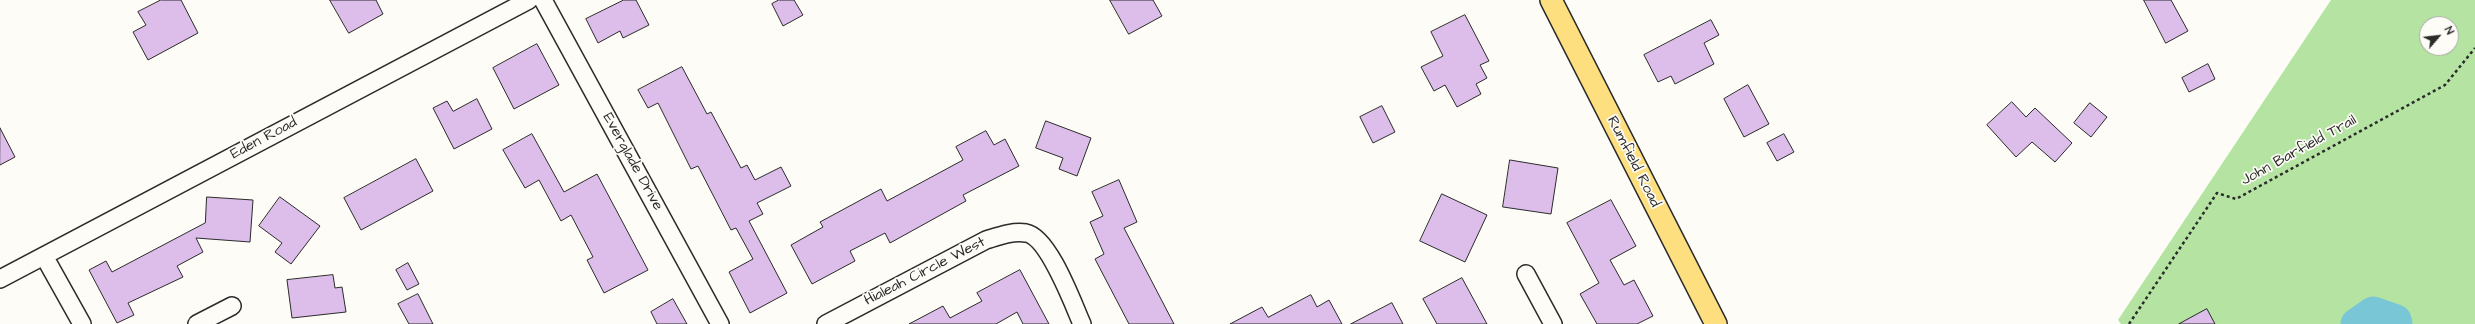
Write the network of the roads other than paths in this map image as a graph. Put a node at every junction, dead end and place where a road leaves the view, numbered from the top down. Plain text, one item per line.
1 (529, 0) edge
2 (543, 0) edge
3 (1551, 0) edge
4 (44, 256) junction
5 (1526, 274) dead end
6 (0, 279) edge
7 (232, 306) dead end
8 (82, 324) edge
9 (197, 324) edge
10 (720, 324) edge
11 (826, 324) edge
12 (1082, 324) edge
13 (1553, 324) edge
14 (1716, 324) edge

1 - 4 street, Eden Road
2 - 10 street, Everglade Drive
3 - 14 main road, Rumfield Road
4 - 6 street, Eden Road
4 - 8 street
5 - 13 street
7 - 9 street
11 - 12 street, Hialeah Circle West

